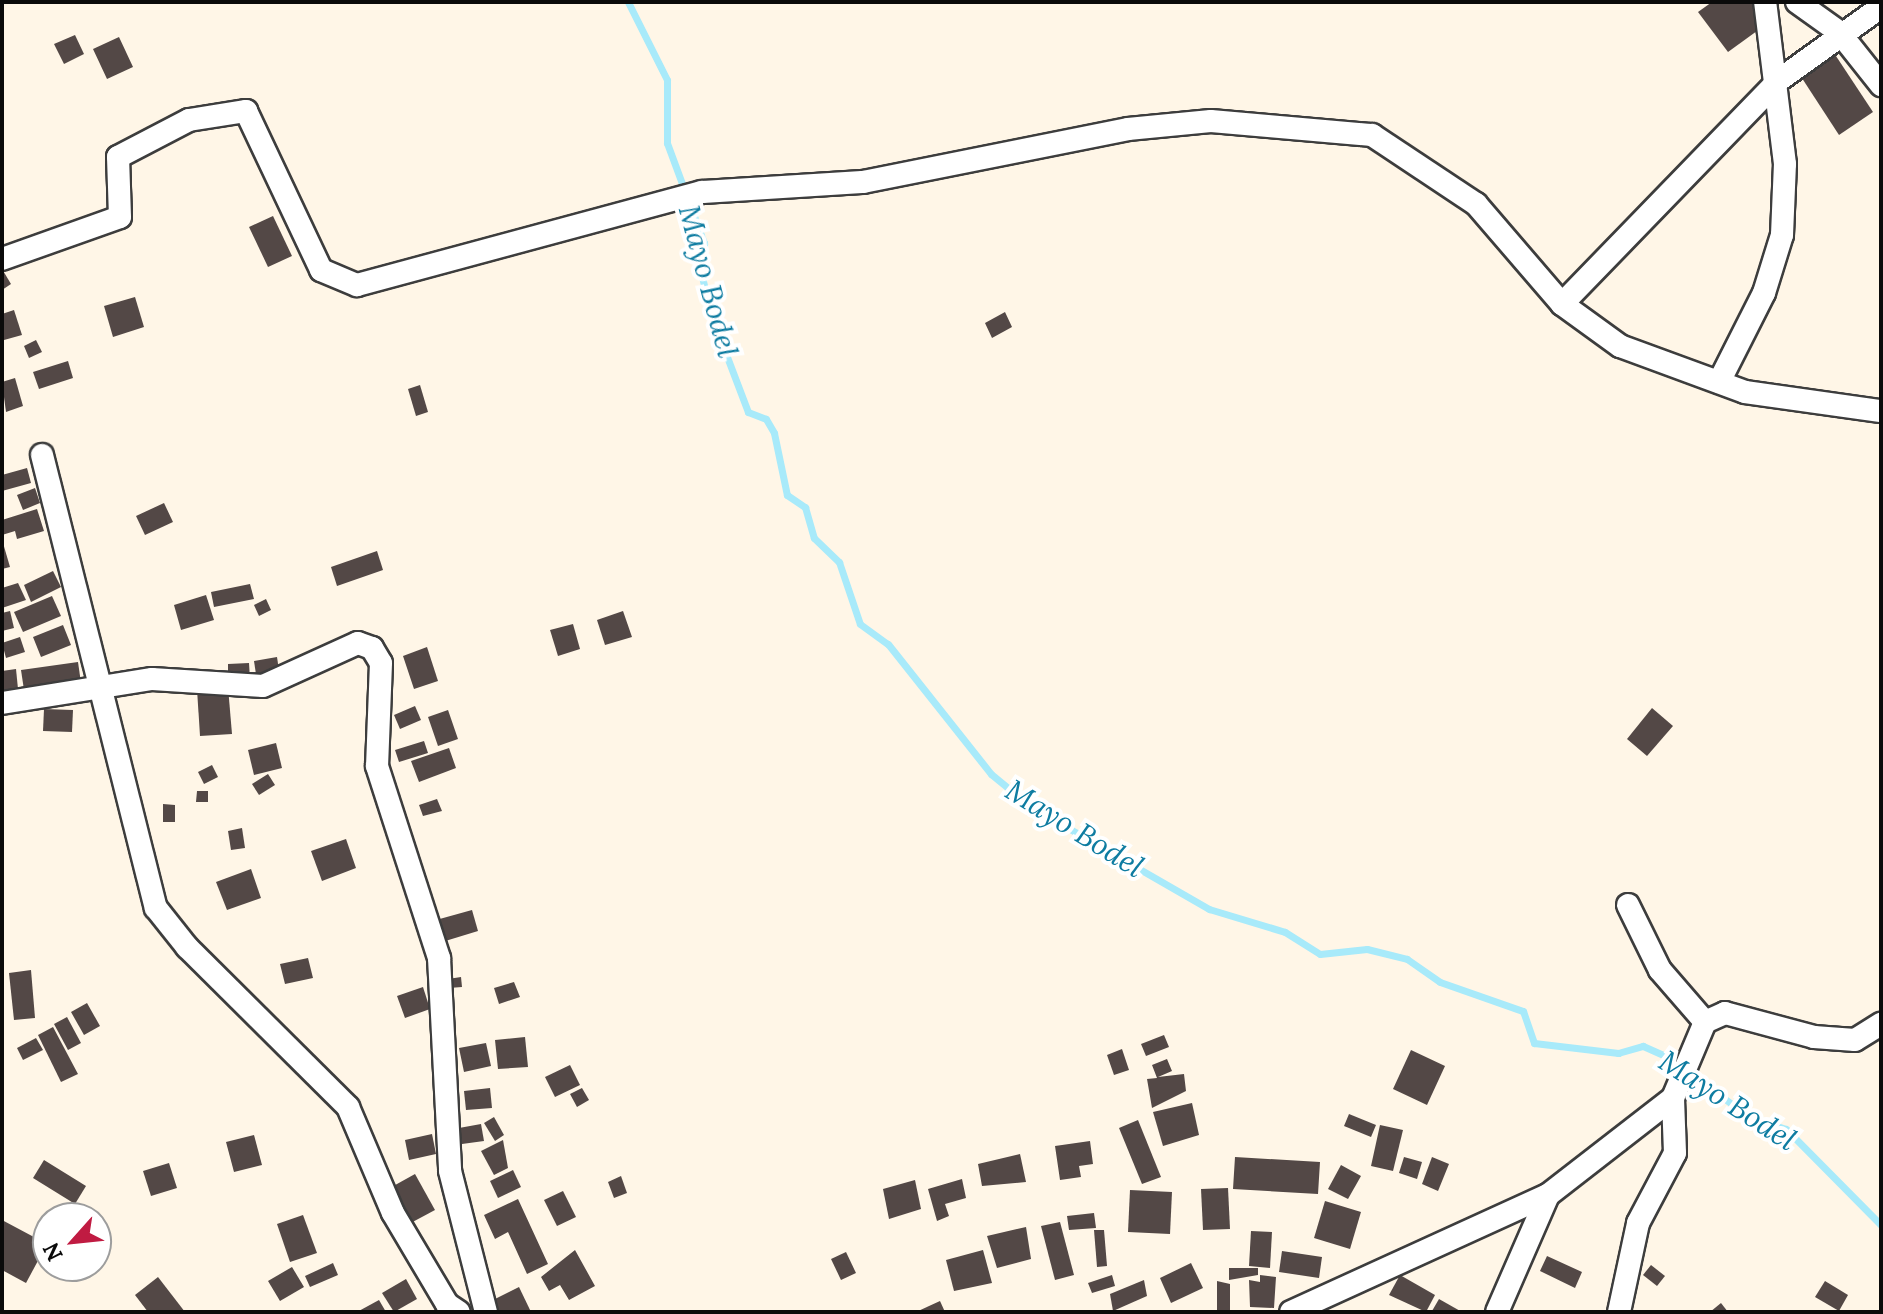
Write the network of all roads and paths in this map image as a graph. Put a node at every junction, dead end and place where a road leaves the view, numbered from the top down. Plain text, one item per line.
1 (1765, 2) edge
2 (1797, 2) edge
3 (1881, 7) edge
4 (1839, 32) junction
5 (1779, 80) junction
6 (1881, 85) edge
7 (2, 259) edge
8 (1562, 304) junction
9 (1719, 382) junction
10 (1881, 411) edge
11 (42, 455) dead end
12 (103, 692) junction
13 (2, 703) edge
14 (1628, 905) dead end
15 (1705, 1022) junction
16 (1881, 1024) edge
17 (1673, 1098) junction
18 (1548, 1195) junction
19 (459, 1312) edge
20 (486, 1312) edge
21 (1291, 1312) edge
22 (1497, 1312) edge
23 (1619, 1312) edge

1 - 5 street
2 - 4 street
3 - 4 street
4 - 5 street
4 - 6 street
5 - 8 street
5 - 9 street
7 - 8 street
8 - 9 street
9 - 10 street
11 - 12 street
12 - 13 street
12 - 19 street
12 - 20 street
14 - 15 street
15 - 16 street
15 - 17 street
17 - 18 street
17 - 23 street
18 - 21 street
18 - 22 street

